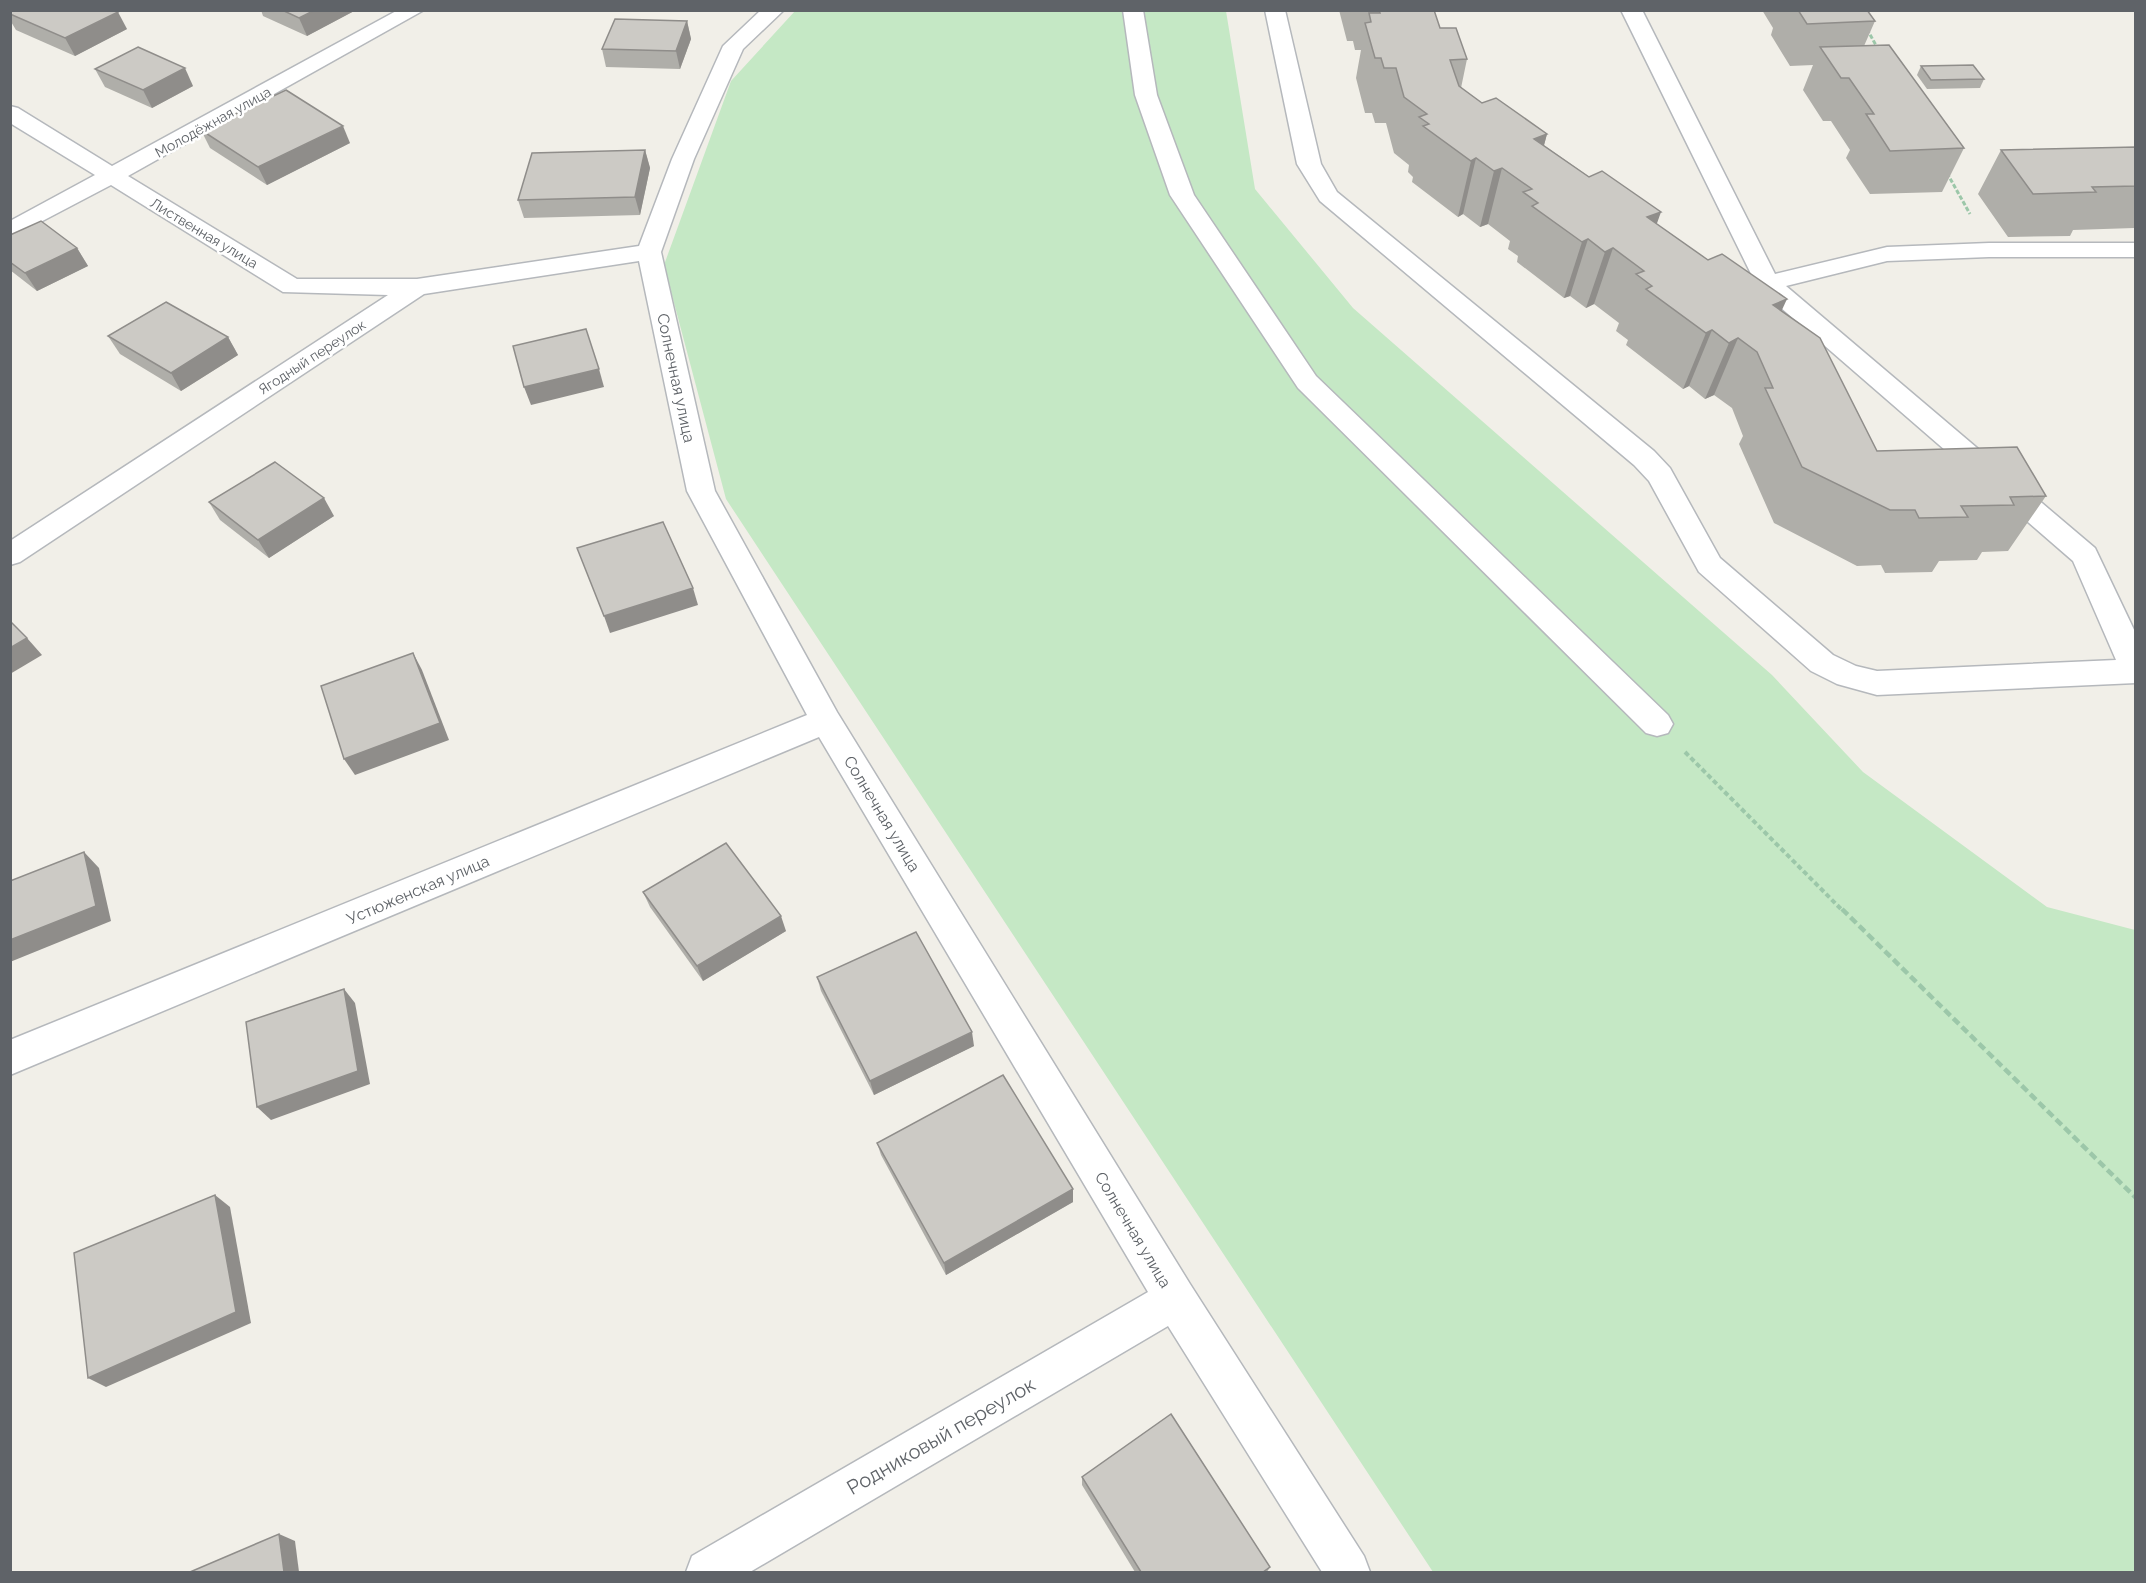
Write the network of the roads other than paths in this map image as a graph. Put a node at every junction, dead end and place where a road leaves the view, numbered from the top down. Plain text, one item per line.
1 (414, 10) edge
2 (774, 10) edge
3 (1133, 10) edge
4 (1275, 10) edge
5 (1631, 10) edge
6 (10, 112) edge
7 (113, 177) junction
8 (10, 231) edge
9 (2136, 250) edge
10 (649, 252) junction
11 (1767, 283) junction
12 (417, 287) junction
13 (10, 555) edge
14 (2136, 670) edge
15 (826, 721) junction
16 (1657, 724) road end
17 (10, 1058) edge
18 (1174, 1299) junction
19 (708, 1572) edge
20 (1348, 1572) edge

1 - 7 street, Молодёжная улица
2 - 10 street
3 - 16 street
4 - 14 street
5 - 11 street
6 - 7 street, Лиственная улица
7 - 8 street, Молодёжная улица
7 - 12 street, Лиственная улица
9 - 11 street
10 - 12 street, Ягодный переулок
10 - 15 street, Солнечная улица
11 - 14 street
12 - 13 street, Ягодный переулок
15 - 17 street, Устюженская улица
15 - 18 street, Солнечная улица
18 - 19 street, Родниковый переулок
18 - 20 street, Солнечная улица

